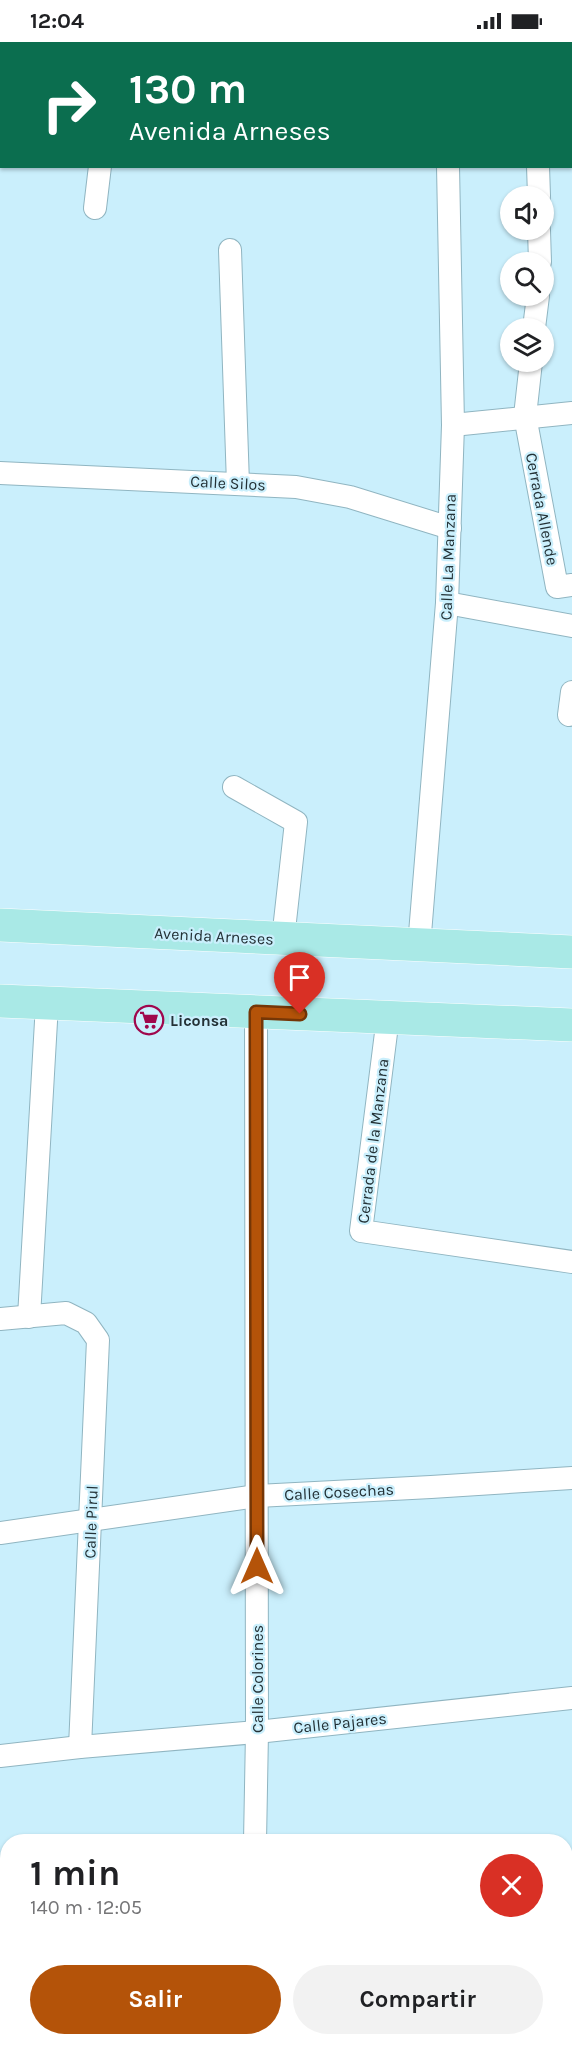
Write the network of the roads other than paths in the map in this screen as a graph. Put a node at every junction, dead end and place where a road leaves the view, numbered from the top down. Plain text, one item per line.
1 (100, 168) edge
2 (448, 168) edge
3 (538, 168) edge
4 (539, 186) edge
5 (95, 208) dead end
6 (230, 250) dead end
7 (530, 372) edge
8 (572, 413) edge
9 (525, 417) junction
10 (453, 425) junction
11 (0, 473) edge
12 (238, 484) junction
13 (450, 528) junction
14 (572, 585) edge
15 (447, 603) junction
16 (572, 626) edge
17 (572, 692) edge
18 (569, 715) dead end
19 (234, 788) dead end
20 (0, 925) edge
21 (284, 939) junction
22 (419, 946) junction
23 (572, 952) edge
24 (0, 1001) edge
25 (47, 1004) junction
26 (256, 1012) junction
27 (388, 1017) junction
28 (572, 1025) edge
29 (572, 1262) edge
30 (29, 1317) junction
31 (0, 1319) edge
32 (572, 1478) edge
33 (257, 1496) junction
34 (91, 1521) junction
35 (0, 1533) edge
36 (572, 1698) edge
37 (257, 1732) junction
38 (80, 1747) junction
39 (0, 1756) edge
40 (255, 1834) edge

1 - 5 street
2 - 10 street, Calle La Manzana
3 - 4 street
6 - 12 street
7 - 9 street
8 - 9 street
9 - 10 street
9 - 14 street, Cerrada Allende
10 - 13 street, Calle La Manzana
11 - 12 street, Calle Silos
12 - 13 street, Calle Silos
13 - 15 street, Calle La Manzana
15 - 16 street
15 - 22 street, Calle La Manzana
17 - 18 street
19 - 21 street
20 - 21 main road, Avenida Arneses
21 - 22 main road, Avenida Arneses
22 - 23 main road, Avenida Arneses
24 - 25 main road
25 - 26 main road
25 - 30 street
26 - 27 main road
26 - 33 street, Calle Colorines
27 - 28 main road
27 - 29 street, Cerrada de la Manzana
30 - 31 street
30 - 34 street, Calle Pirul
32 - 33 street, Calle Cosechas
33 - 34 street, Calle Cosechas
33 - 37 street, Calle Colorines
34 - 35 street, Calle Cosechas
34 - 38 street, Calle Pirul
36 - 37 street, Calle Pajares
37 - 38 street, Calle Pajares
37 - 40 street, Calle Colorines
38 - 39 street, Calle Pajares

